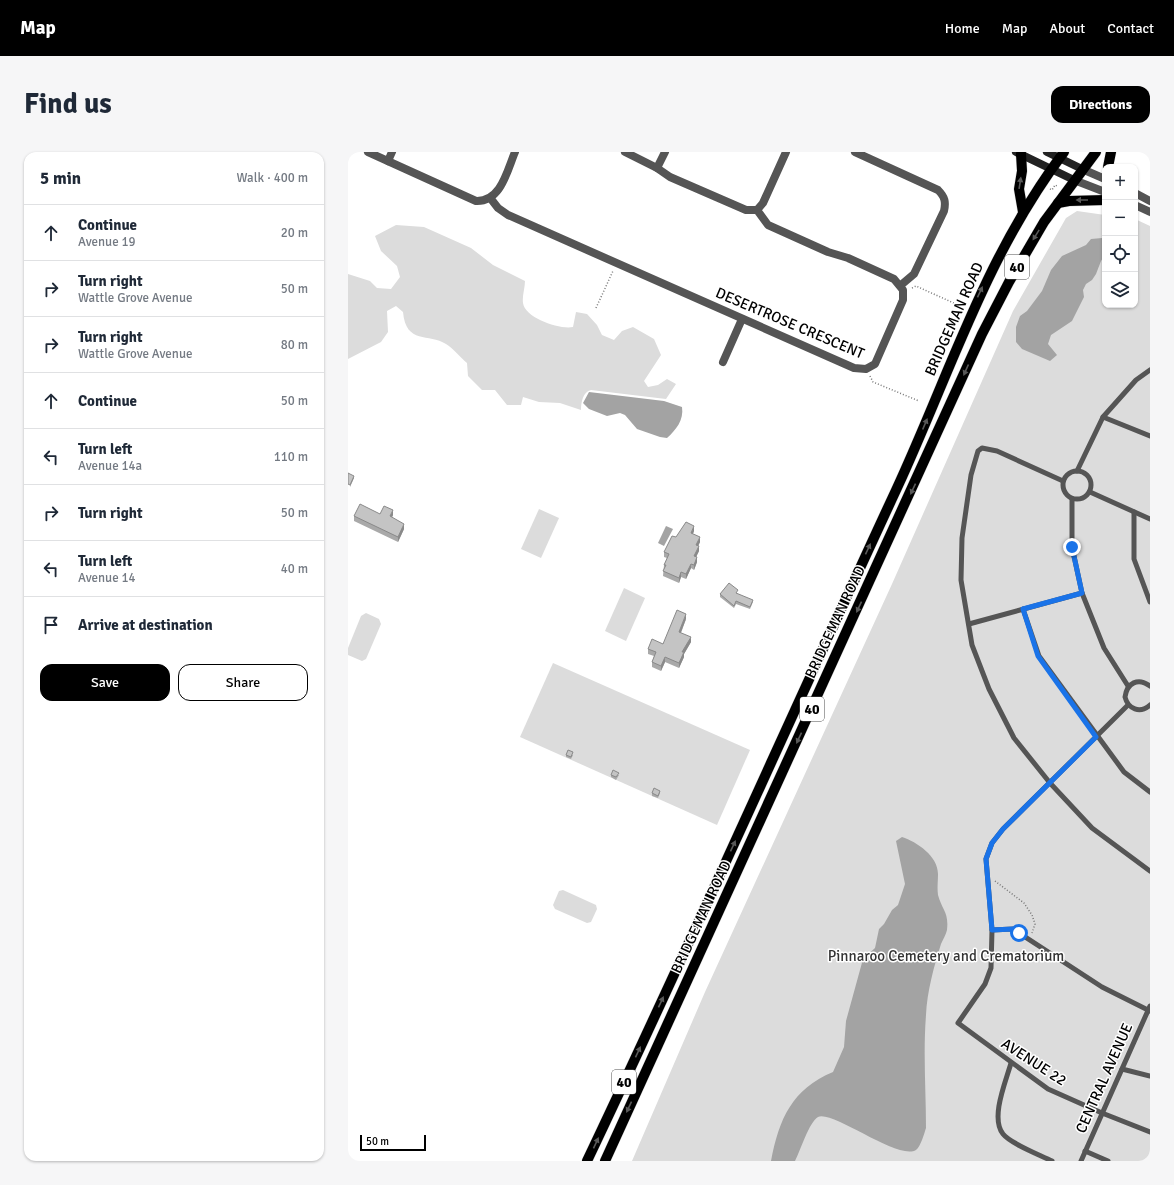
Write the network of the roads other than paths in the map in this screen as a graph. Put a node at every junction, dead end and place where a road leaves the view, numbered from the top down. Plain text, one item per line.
1 (368, 152) edge
2 (392, 152) edge
3 (515, 152) edge
4 (625, 152) edge
5 (665, 152) edge
6 (786, 152) edge
7 (855, 152) edge
8 (1047, 152) edge
9 (1096, 152) edge
10 (1111, 152) edge
11 (1019, 153) edge
12 (1062, 155) edge
13 (388, 161) junction
14 (1109, 164) edge
15 (658, 168) junction
16 (1052, 168) junction
17 (1082, 169) junction
18 (1102, 178) edge
19 (1074, 180) junction
20 (1102, 191) edge
21 (1138, 194) edge
22 (491, 199) junction
23 (1102, 200) edge
24 (1150, 200) edge
25 (1058, 203) junction
26 (1138, 206) edge
27 (757, 210) junction
28 (1022, 212) junction
29 (1150, 212) edge
30 (902, 288) junction
31 (742, 319) junction
32 (964, 328) junction
33 (982, 334) junction
34 (723, 362) dead end
35 (1150, 370) edge
36 (1104, 417) junction
37 (1150, 436) edge
38 (1077, 471) junction
39 (1063, 481) junction
40 (1090, 492) junction
41 (1072, 499) junction
42 (1134, 512) junction
43 (1150, 519) edge
44 (1082, 593) junction
45 (1150, 602) edge
46 (1023, 609) junction
47 (969, 624) junction
48 (1128, 686) junction
49 (1150, 686) edge
50 (1128, 705) junction
51 (1150, 706) edge
52 (1096, 737) junction
53 (1050, 783) junction
54 (1150, 792) edge
55 (1150, 871) edge
56 (992, 930) junction
57 (1149, 1009) edge
58 (1011, 1063) junction
59 (1122, 1068) junction
60 (1150, 1076) edge
61 (1102, 1113) junction
62 (604, 1126) junction
63 (618, 1132) junction
64 (1150, 1132) edge
65 (1085, 1151) junction
66 (587, 1161) edge
67 (605, 1161) edge
68 (1052, 1161) edge
69 (1081, 1161) edge
70 (1108, 1161) edge

1 - 13 street
2 - 13 street
3 - 22 street
4 - 15 street
5 - 15 street
6 - 27 street
7 - 30 street
8 - 12 street
9 - 17 main road, BRIDGEMAN ROAD / 40
10 - 14 main road
11 - 16 street
28 -> 11 main road
12 - 16 main road, BRIDGEMAN ROAD / 40
12 - 17 street
13 - 22 street
15 - 27 street
16 - 19 street
16 - 28 main road, BRIDGEMAN ROAD / 40
17 - 18 street
17 - 19 main road, BRIDGEMAN ROAD / 40
19 - 20 street
19 - 25 main road, BRIDGEMAN ROAD / 40
21 - 24 street
22 - 31 street, DESERTROSE CRESCENT
23 -> 25 main road
25 -> 33 main road, BRIDGEMAN ROAD / 40
26 - 29 street
27 - 30 street
32 -> 28 main road, BRIDGEMAN ROAD / 40
30 - 31 street, DESERTROSE CRESCENT
31 - 34 street
32 - 33 main road
62 -> 32 main road, BRIDGEMAN ROAD / 40
33 -> 63 main road, BRIDGEMAN ROAD / 40
35 - 36 lane
36 - 37 lane
36 - 38 lane
38 - 39 lane
38 - 40 lane
39 - 41 lane
39 - 47 lane
40 - 41 lane
40 - 42 lane
41 - 44 lane
42 - 43 lane
42 - 45 lane
44 - 46 lane
44 - 48 lane
46 - 47 lane
46 - 52 lane
47 - 53 lane
48 - 49 lane
48 - 50 lane
50 - 51 lane
50 - 52 lane
52 - 53 lane
52 - 54 lane
53 - 55 lane
53 - 56 lane
56 - 57 lane
56 - 58 lane, AVENUE 22
57 - 59 lane, CENTRAL AVENUE
58 - 61 lane, AVENUE 22
58 - 68 lane
59 - 60 lane
59 - 61 lane, CENTRAL AVENUE
61 - 64 lane, AVENUE 22
61 - 65 lane, CENTRAL AVENUE
62 - 63 main road
66 -> 62 main road, BRIDGEMAN ROAD / 40
63 - 67 main road, BRIDGEMAN ROAD / 40
65 - 69 lane, CENTRAL AVENUE
65 - 70 lane

